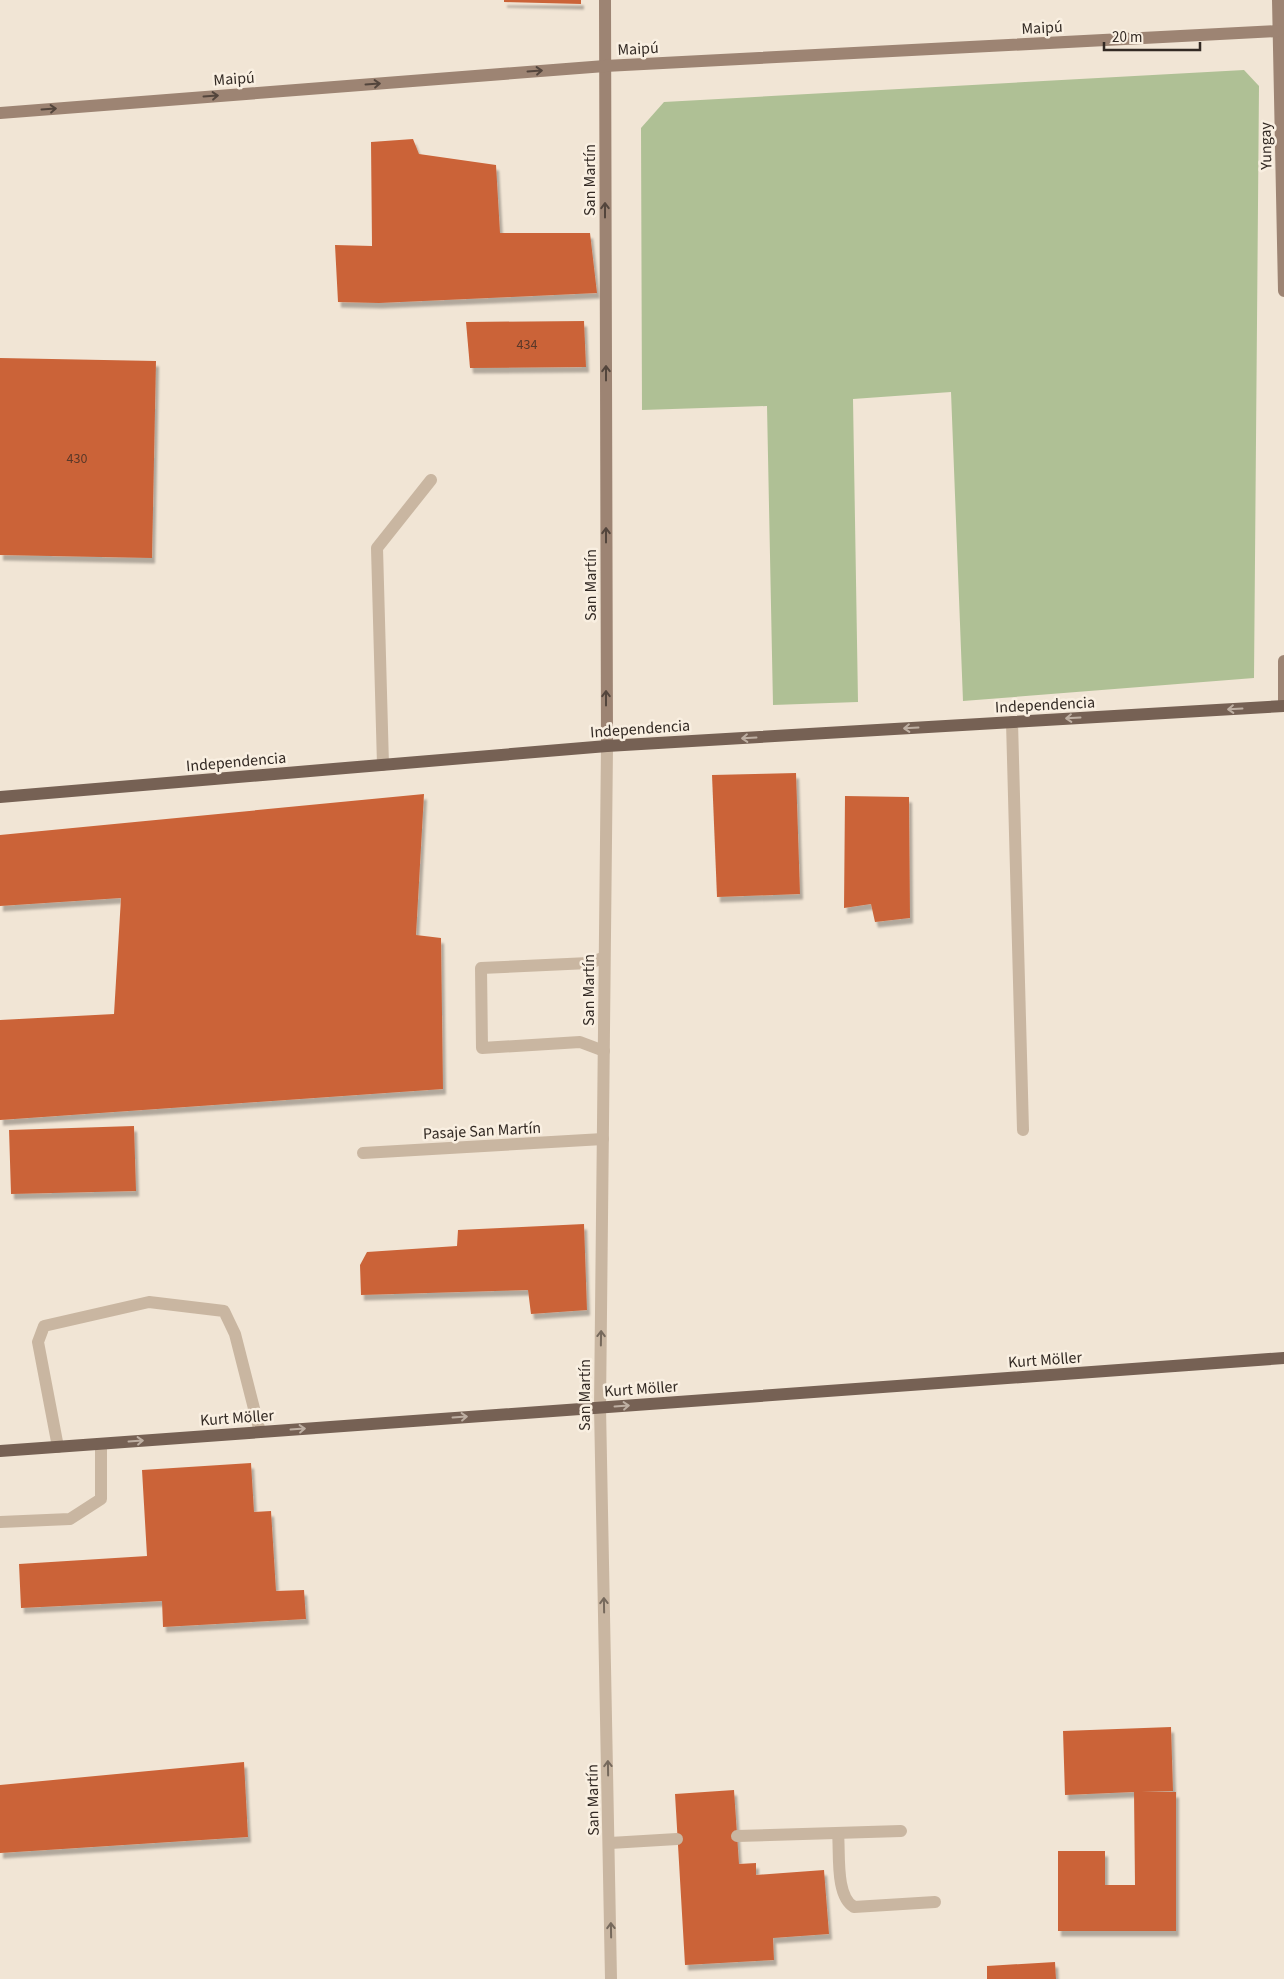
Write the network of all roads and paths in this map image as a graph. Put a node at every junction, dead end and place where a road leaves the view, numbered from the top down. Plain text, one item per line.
1 (605, 0) edge
2 (1278, 0) edge
3 (1278, 31) junction
4 (605, 66) junction
5 (1282, 86) edge
6 (0, 113) edge
7 (1284, 291) edge
8 (431, 480) dead end
9 (1284, 661) edge
10 (1284, 706) edge
11 (1284, 714) edge
12 (1012, 722) junction
13 (606, 746) junction
14 (383, 765) junction
15 (0, 797) edge
16 (604, 958) junction
17 (604, 1051) junction
18 (1023, 1130) dead end
19 (603, 1139) junction
20 (363, 1154) dead end
21 (1284, 1358) edge
22 (600, 1407) junction
23 (260, 1432) junction
24 (100, 1444) junction
25 (58, 1447) junction
26 (0, 1451) edge
27 (0, 1522) edge
28 (901, 1831) dead end
29 (838, 1833) junction
30 (737, 1836) dead end
31 (677, 1840) dead end
32 (610, 1843) junction
33 (935, 1902) dead end
34 (611, 1979) edge

1 - 4 main road, San Martín
2 - 3 main road, Yungay
3 - 4 main road, Maipú
3 - 5 main road, Yungay
6 -> 4 main road, Maipú
13 -> 4 main road, San Martín
5 - 7 main road, Yungay
8 - 14 street
9 - 10 main road
10 - 11 main road
10 -> 12 main road, Independencia
12 -> 13 main road, Independencia
12 - 18 street
13 - 14 main road, Independencia
13 - 16 street, San Martín
14 - 15 main road, Independencia
16 - 17 street, San Martín
16 - 17 street
17 - 19 street, San Martín
19 - 20 street, Pasaje San Martín
22 -> 19 street, San Martín
22 -> 21 main road, Kurt Möller
23 -> 22 main road, Kurt Möller
32 -> 22 street, San Martín
24 -> 23 main road, Kurt Möller
23 - 25 street
24 - 25 main road, Kurt Möller
24 - 27 street
25 - 26 main road, Kurt Möller
28 - 29 street
29 - 30 street
29 - 33 street
31 - 32 street
34 -> 32 street, San Martín

